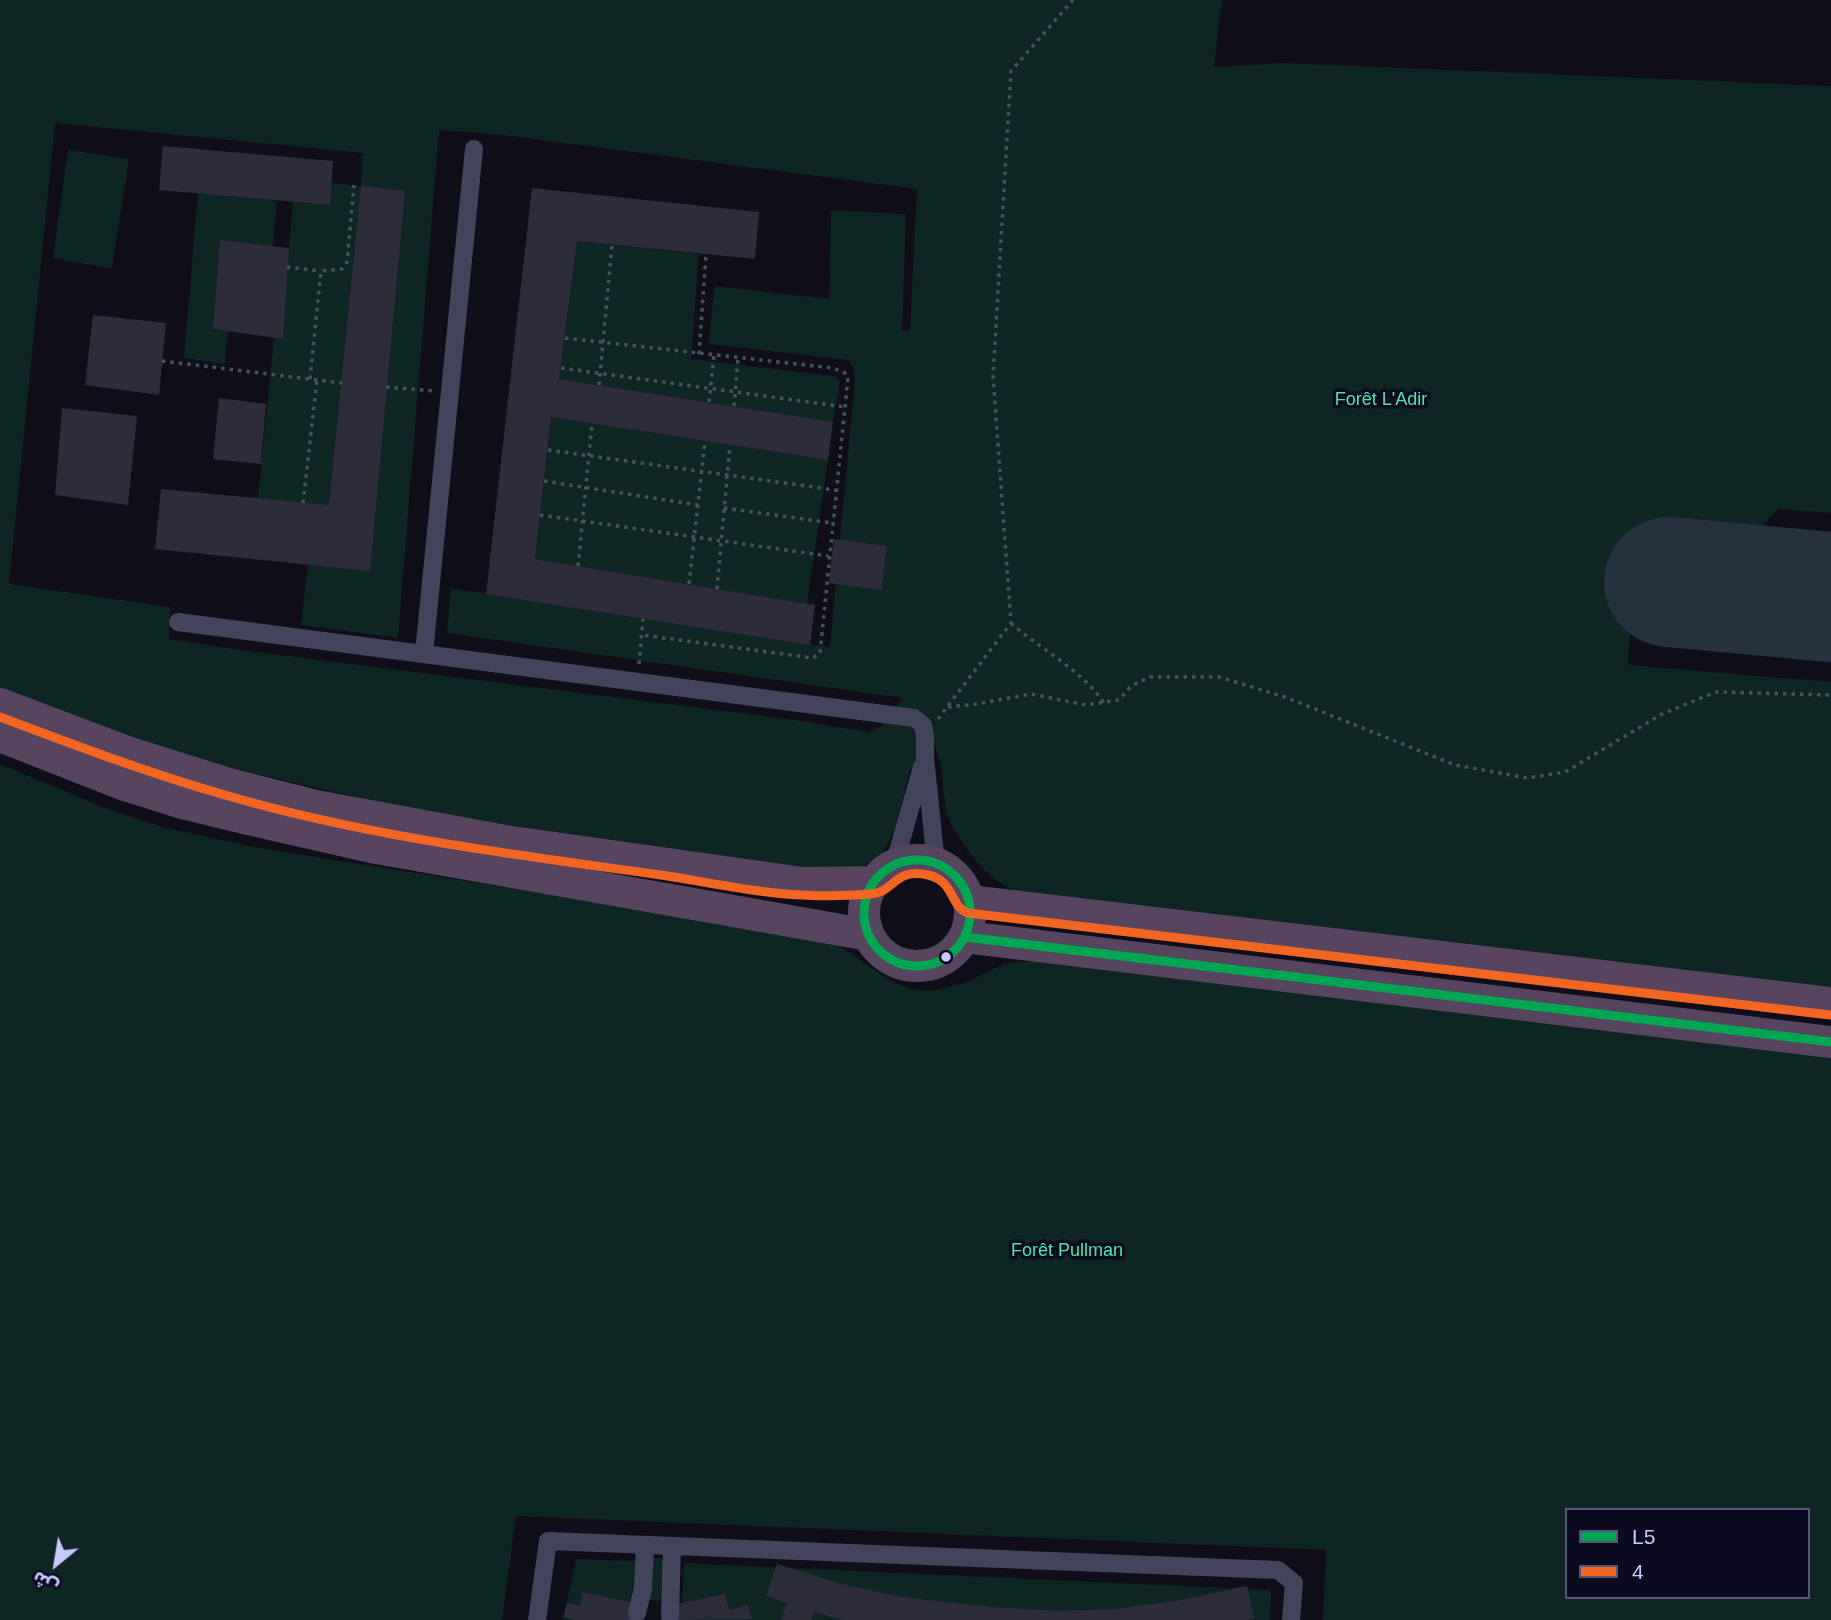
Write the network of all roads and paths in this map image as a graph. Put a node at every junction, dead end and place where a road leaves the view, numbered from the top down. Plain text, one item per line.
1 (1073, 0) edge
2 (474, 149) dead end
3 (354, 185) dead end
4 (612, 245) dead end
5 (706, 254) dead end
6 (287, 267) dead end
7 (321, 271) junction
8 (565, 338) dead end
9 (602, 343) junction
10 (699, 354) junction
11 (714, 355) junction
12 (738, 358) junction
13 (162, 361) dead end
14 (561, 368) dead end
15 (599, 374) junction
16 (310, 379) junction
17 (317, 380) junction
18 (342, 383) dead end
19 (599, 385) dead end
20 (386, 387) dead end
21 (710, 389) junction
22 (450, 392) junction
23 (735, 392) junction
24 (709, 402) dead end
25 (734, 406) dead end
26 (845, 407) junction
27 (592, 424) dead end
28 (705, 441) dead end
29 (730, 445) dead end
30 (548, 450) dead end
31 (588, 456) junction
32 (702, 471) junction
33 (727, 475) junction
34 (544, 481) dead end
35 (585, 487) junction
36 (835, 490) junction
37 (303, 503) dead end
38 (698, 505) junction
39 (724, 508) junction
40 (540, 516) dead end
41 (582, 521) junction
42 (832, 523) junction
43 (694, 537) junction
44 (721, 541) junction
45 (828, 556) junction
46 (578, 566) dead end
47 (689, 584) dead end
48 (717, 589) dead end
49 (643, 619) dead end
50 (178, 622) dead end
51 (1011, 623) junction
52 (642, 635) junction
53 (424, 653) junction
54 (637, 680) junction
55 (1831, 695) edge
56 (1105, 703) junction
57 (0, 704) edge
58 (947, 707) junction
59 (0, 736) edge
60 (925, 736) junction
61 (925, 757) junction
62 (936, 864) junction
63 (884, 874) junction
64 (968, 901) junction
65 (869, 936) junction
66 (965, 937) junction
67 (1831, 1003) edge
68 (1831, 1042) edge
69 (645, 1545) junction
70 (672, 1546) junction
71 (537, 1620) edge
72 (1291, 1620) edge

1 - 51 path
2 - 22 street
3 - 7 path
4 - 9 path
5 - 10 path
6 - 7 path
7 - 16 path
8 - 9 path
9 - 10 path
9 - 15 path
10 - 11 path
11 - 12 path
11 - 21 path
12 - 23 path
12 - 26 path
13 - 16 path
14 - 15 path
15 - 19 path
15 - 21 path
16 - 17 path
17 - 18 path
17 - 37 path
20 - 22 path
21 - 23 path
21 - 24 path
22 - 53 street
23 - 25 path
23 - 26 path
26 - 36 path
27 - 31 path
28 - 32 path
29 - 33 path
30 - 31 path
31 - 32 path
31 - 35 path
32 - 33 path
32 - 38 path
33 - 36 path
33 - 39 path
34 - 35 path
35 - 38 path
35 - 41 path
36 - 42 path
38 - 43 path
39 - 42 path
39 - 44 path
40 - 41 path
41 - 43 path
41 - 46 path
42 - 45 path
43 - 44 path
43 - 47 path
44 - 45 path
44 - 48 path
45 - 52 path
49 - 52 path
50 - 53 street
51 - 56 path
51 - 58 path
52 - 54 path
53 - 54 street
54 - 60 street
55 - 56 path
56 - 58 path
57 - 63 highway
58 - 60 path
59 - 65 highway
60 - 61 street
61 - 62 street
61 - 63 street
62 - 63 highway
62 - 64 highway
63 - 65 highway
64 - 66 highway
64 - 67 highway
65 - 66 highway
66 - 68 highway
69 - 70 street
69 - 70 street
69 - 71 street
70 - 72 street

